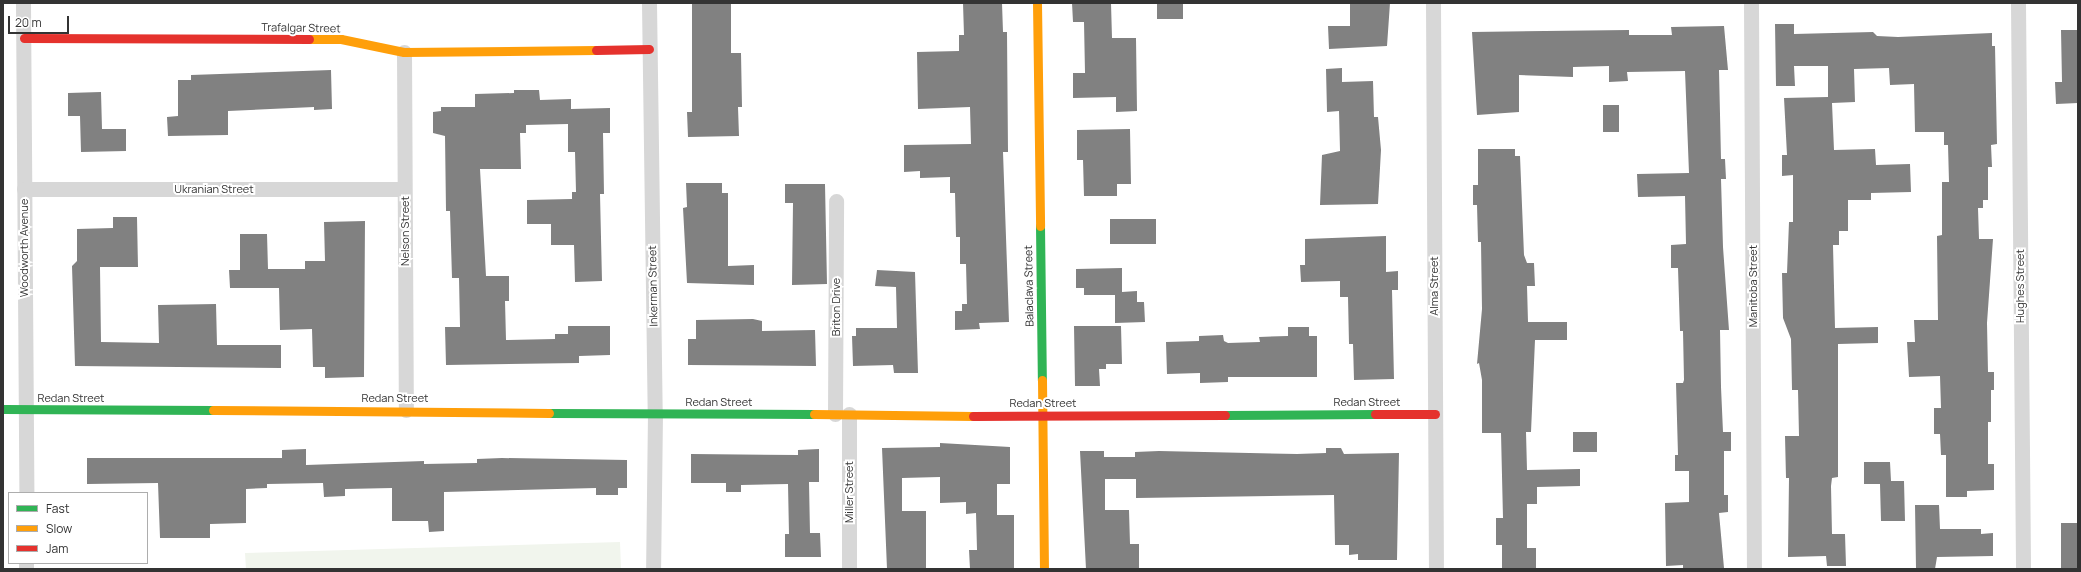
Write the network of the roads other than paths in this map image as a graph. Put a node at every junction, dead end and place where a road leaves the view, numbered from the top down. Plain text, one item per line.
1 (23, 3) edge
2 (649, 3) edge
3 (1037, 3) edge
4 (1433, 3) edge
5 (1751, 3) edge
6 (2018, 3) edge
7 (24, 38) junction
8 (649, 49) junction
9 (404, 52) junction
10 (24, 189) junction
11 (404, 189) junction
12 (836, 201) dead end
13 (3, 409) edge
14 (25, 410) junction
15 (406, 410) junction
16 (655, 413) junction
17 (842, 414) junction
18 (1435, 414) junction
19 (1043, 416) junction
20 (26, 492) edge
21 (653, 569) edge
22 (849, 569) edge
23 (1044, 569) edge
24 (1436, 569) edge
25 (1754, 569) edge
26 (2023, 569) edge

1 - 7 street, Woodworth Avenue
2 - 8 street, Inkerman Street
3 - 19 street, Balaclava Street
4 - 18 street, Alma Street
5 - 25 street, Manitoba Street
6 - 26 street, Hughes Street
7 - 9 street, Trafalgar Street
7 - 10 street, Woodworth Avenue
8 - 9 street, Trafalgar Street
8 - 16 street, Inkerman Street
9 - 11 street, Nelson Street
10 - 11 street, Ukranian Street
10 - 14 street, Woodworth Avenue
11 - 15 street, Nelson Street
12 - 17 street, Briton Drive
13 - 14 street, Redan Street
14 - 15 street, Redan Street
14 - 20 street, Woodworth Avenue
15 - 16 street, Redan Street
16 - 17 street, Redan Street
16 - 21 street, Inkerman Street
17 - 19 street, Redan Street
17 - 22 street, Miller Street
18 - 19 street, Redan Street
18 - 24 street, Alma Street
19 - 23 street, Balaclava Street

